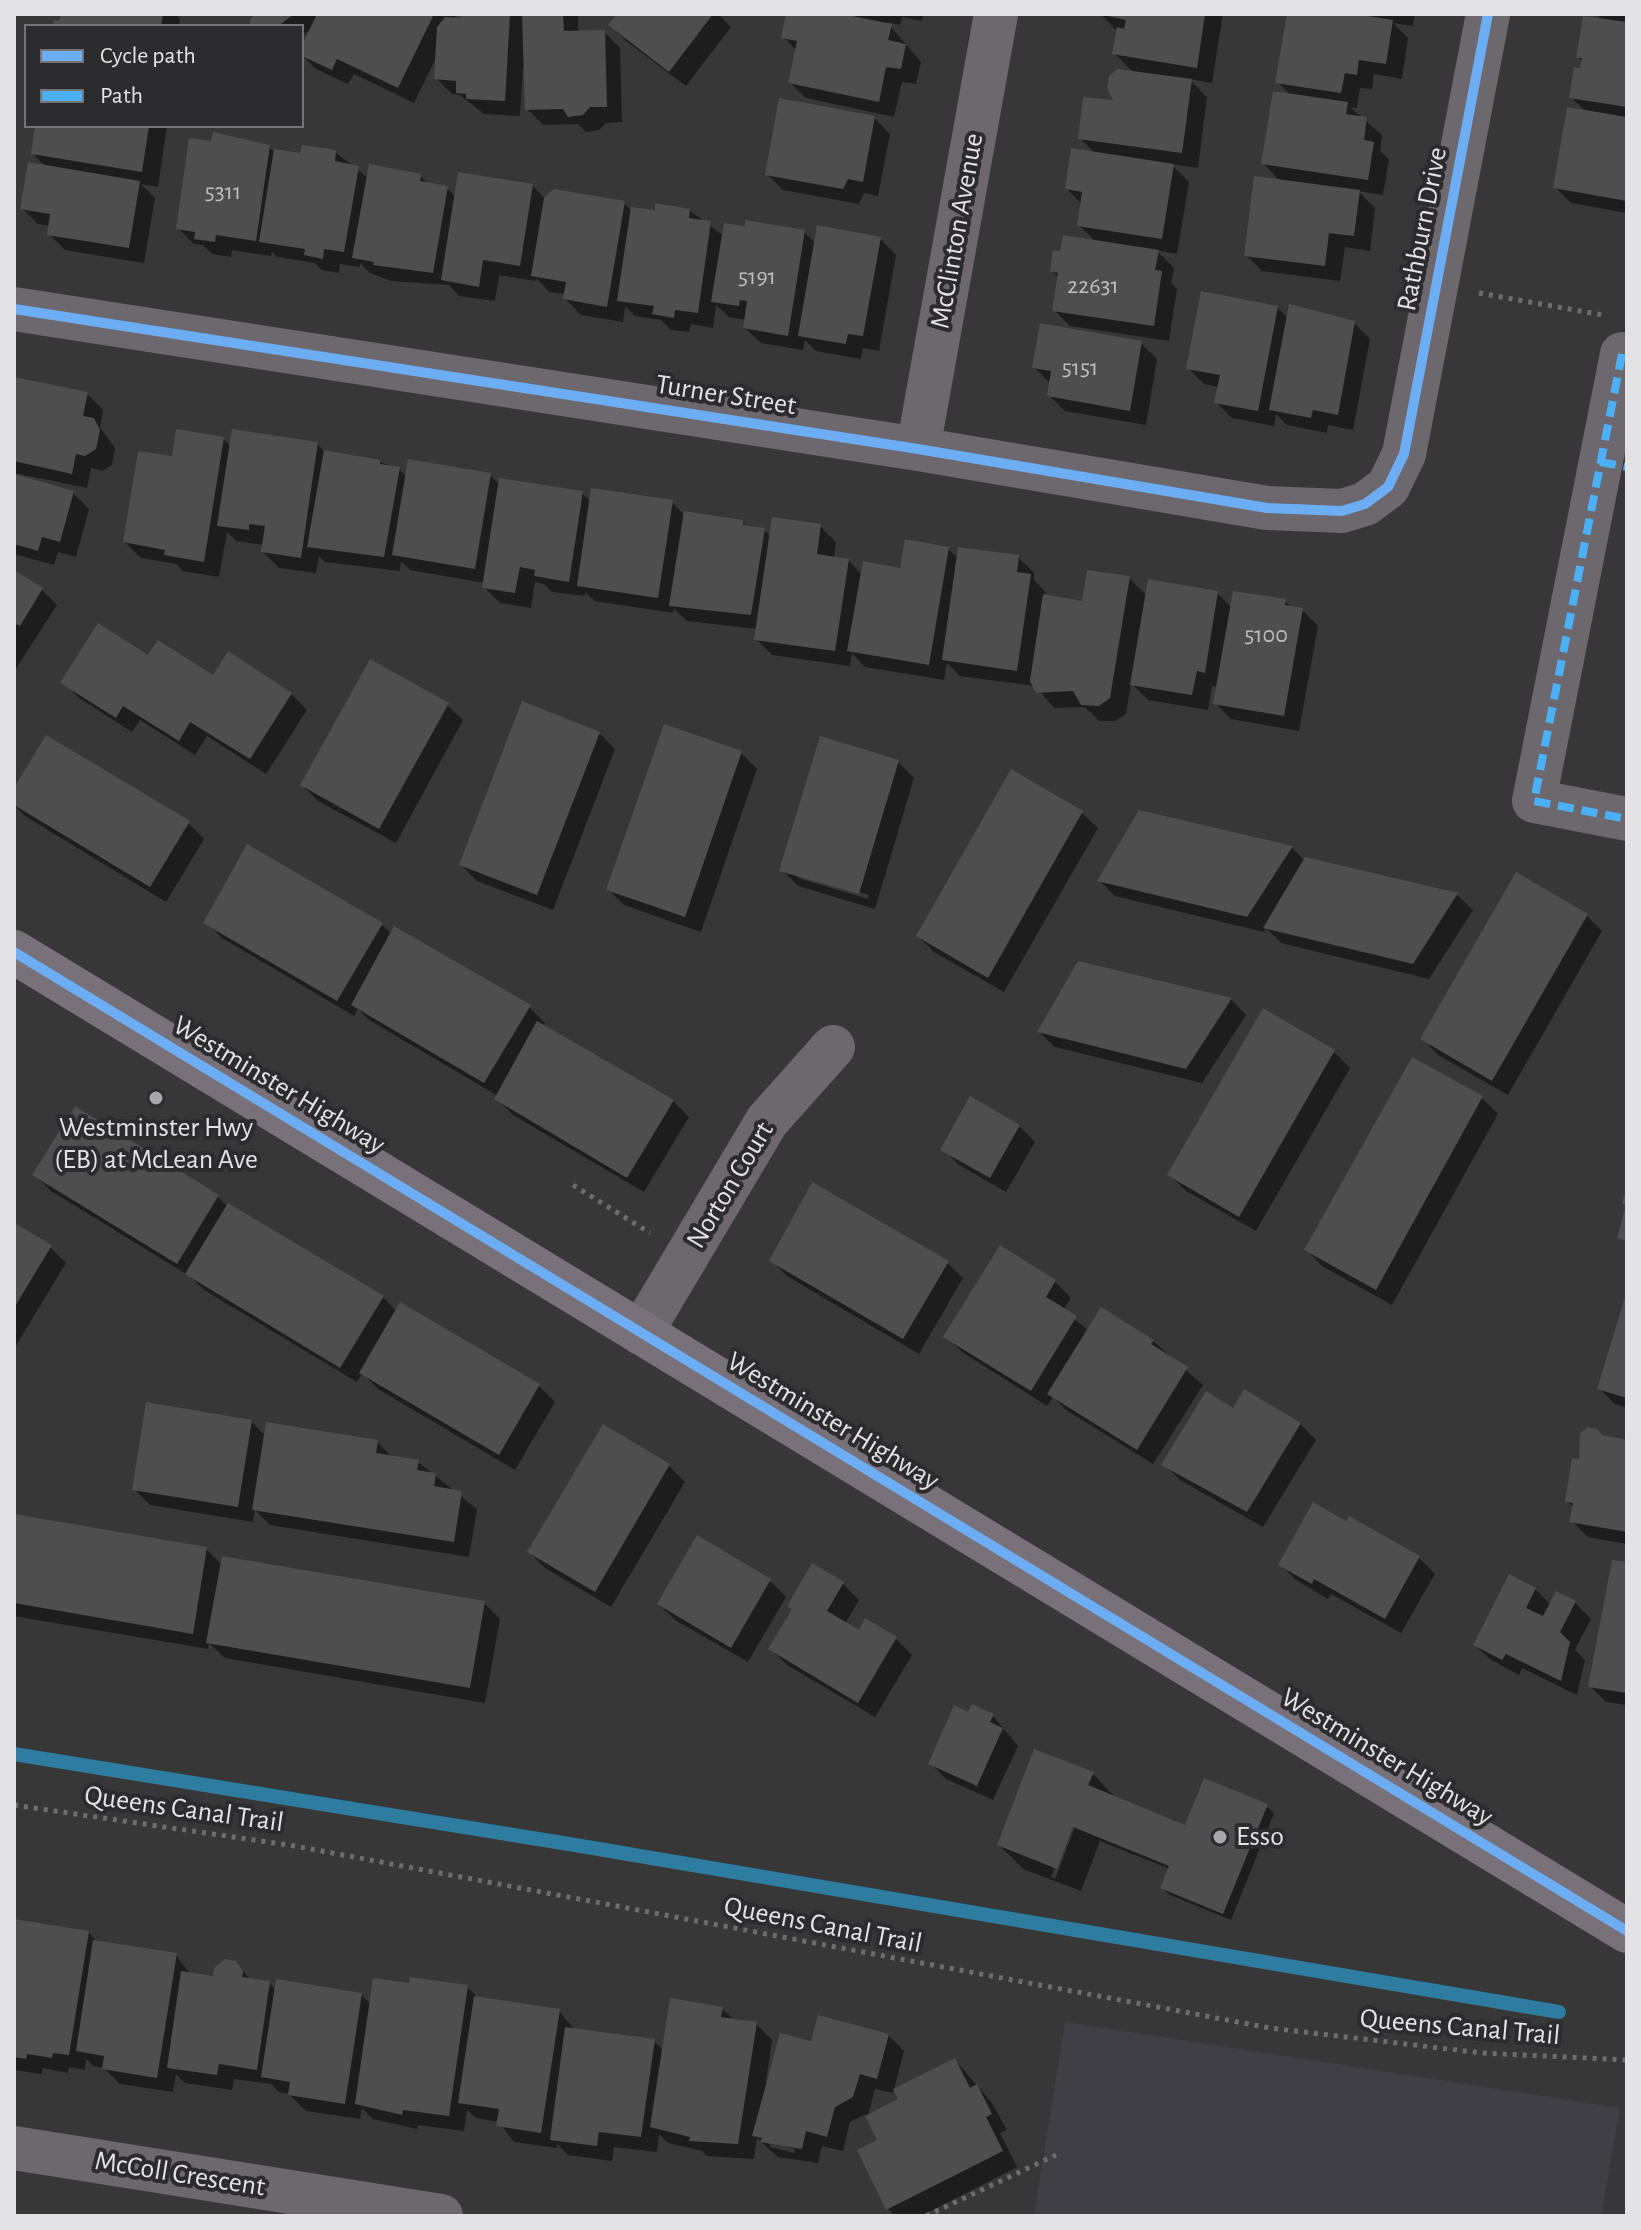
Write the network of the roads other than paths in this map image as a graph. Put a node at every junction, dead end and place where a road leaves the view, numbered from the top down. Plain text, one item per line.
1 (996, 14) edge
2 (1488, 14) edge
3 (14, 309) edge
4 (1617, 336) road end
5 (918, 449) junction
6 (1404, 454) joint
7 (1614, 464) edge
8 (1627, 819) edge
9 (14, 952) edge
10 (833, 1047) dead end
11 (641, 1333) junction
12 (1627, 1931) edge
13 (14, 2148) edge
14 (441, 2216) edge

1 - 5 street, McClinton Avenue
2 - 6 street, Rathburn Drive
3 - 5 street, Turner Street
4 - 7 street
5 - 6 street, Turner Street
7 - 8 street
9 - 11 main road, Westminster Highway
10 - 11 street, Norton Court
11 - 12 main road, Westminster Highway
13 - 14 street, McColl Crescent

